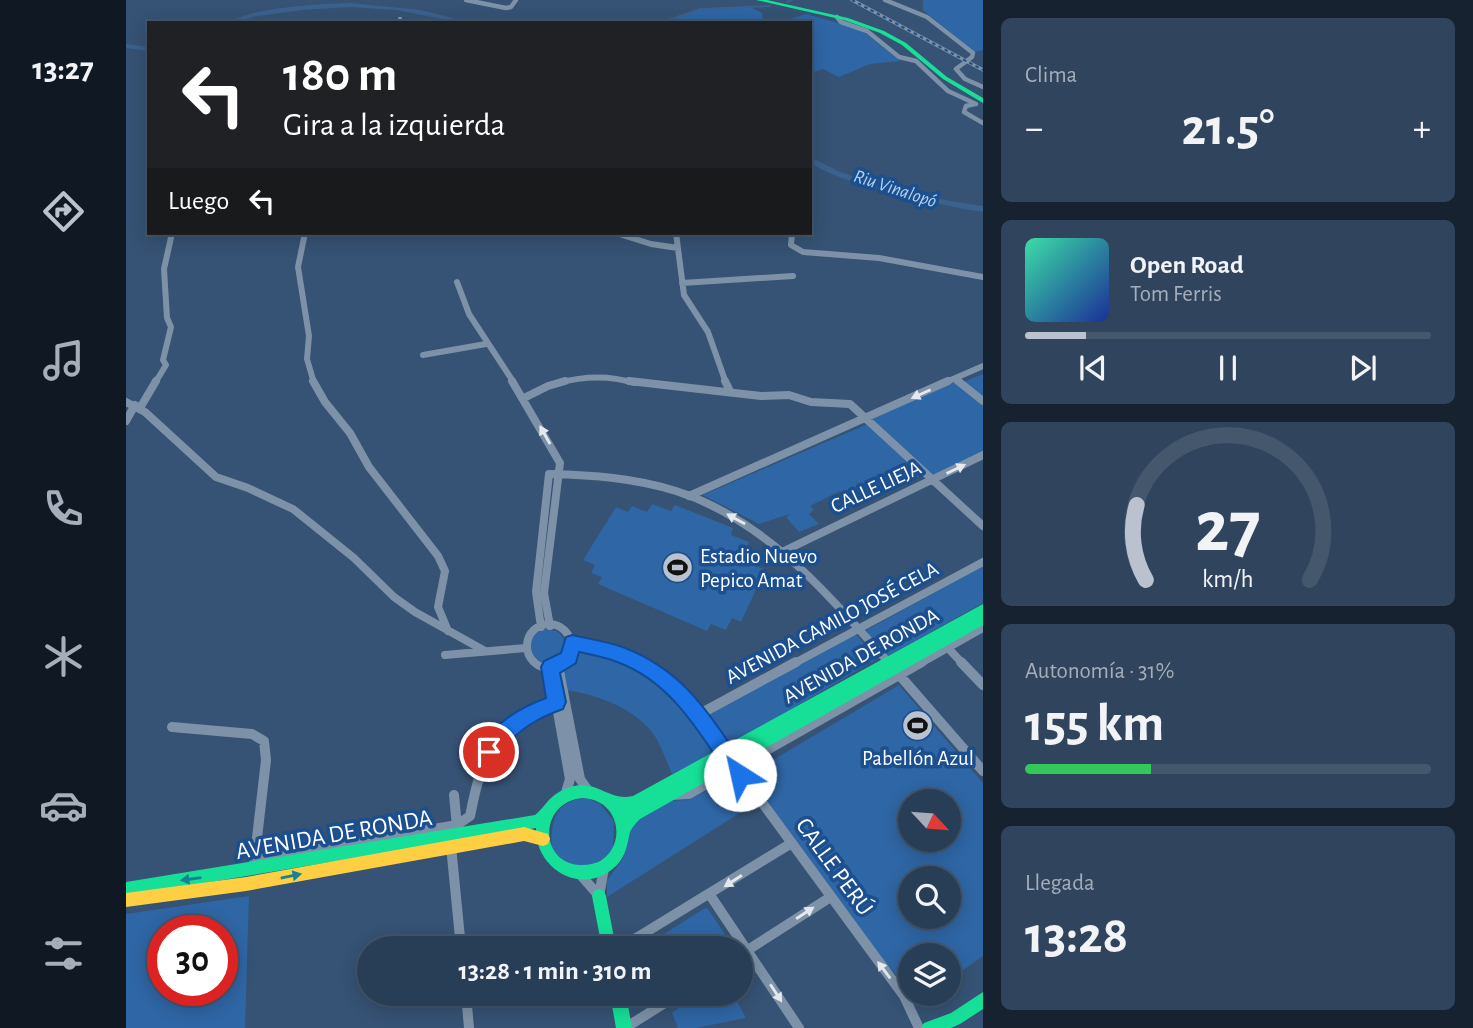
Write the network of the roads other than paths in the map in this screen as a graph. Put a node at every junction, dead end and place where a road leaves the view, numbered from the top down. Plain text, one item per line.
1 (466, 0) edge
2 (516, 0) edge
3 (759, 0) edge
4 (769, 0) edge
5 (885, 0) edge
6 (837, 17) junction
7 (983, 87) edge
8 (983, 99) edge
9 (983, 123) edge
10 (172, 235) edge
11 (304, 235) edge
12 (622, 235) edge
13 (676, 235) edge
14 (792, 235) edge
15 (678, 248) junction
16 (793, 276) dead end
17 (983, 277) edge
18 (457, 282) dead end
19 (682, 283) junction
20 (486, 344) junction
21 (423, 355) dead end
22 (983, 366) edge
23 (955, 379) junction
24 (730, 391) junction
25 (524, 398) junction
26 (983, 401) edge
27 (133, 405) edge
28 (866, 418) junction
29 (126, 421) edge
30 (983, 456) edge
31 (553, 474) junction
32 (933, 480) junction
33 (690, 496) junction
34 (983, 526) edge
35 (784, 551) junction
36 (983, 562) edge
37 (983, 609) edge
38 (983, 619) edge
39 (546, 626) junction
40 (983, 628) edge
41 (859, 629) junction
42 (448, 631) junction
43 (572, 643) junction
44 (526, 648) junction
45 (948, 648) junction
46 (485, 651) junction
47 (444, 655) dead end
48 (554, 666) junction
49 (894, 669) junction
50 (983, 685) edge
51 (556, 702) junction
52 (698, 715) junction
53 (173, 727) dead end
54 (730, 761) junction
55 (983, 771) edge
56 (589, 792) junction
57 (454, 795) dead end
58 (565, 796) junction
59 (608, 800) junction
60 (546, 815) junction
61 (624, 827) junction
62 (458, 830) junction
63 (543, 839) junction
64 (790, 844) junction
65 (451, 846) junction
66 (253, 865) junction
67 (604, 869) junction
68 (579, 873) junction
69 (126, 889) edge
70 (710, 895) junction
71 (599, 896) junction
72 (830, 898) junction
73 (126, 900) edge
74 (460, 936) edge
75 (607, 936) edge
76 (640, 936) edge
77 (734, 936) edge
78 (753, 947) edge
79 (753, 965) edge
80 (983, 1000) edge
81 (467, 1006) edge
82 (620, 1006) edge
83 (660, 1006) edge
84 (469, 1028) edge
85 (625, 1028) edge
86 (799, 1028) edge
87 (919, 1028) edge
88 (929, 1028) edge

1 - 2 street
3 - 6 street
4 - 8 street
5 - 7 street
6 - 8 street
6 - 9 street
10 - 27 street
11 - 42 street
12 - 15 street
13 - 15 street
14 - 17 street
15 - 19 street
16 - 19 street
18 - 20 street
19 - 24 street
20 - 21 street
20 - 25 street
22 - 23 street
23 - 26 street
23 -> 28 street
24 - 25 street
24 - 28 street
31 -> 25 street
27 - 29 street
27 - 42 street
28 - 32 street
28 - 33 street
32 -> 30 street, CALLE LIEJA
31 - 33 street
31 - 39 street
32 - 34 street
32 - 35 street, CALLE LIEJA
35 -> 33 street
35 - 41 street
36 - 41 street, AVENIDA CAMILO JOSÉ CELA
37 - 49 street, AVENIDA DE RONDA
38 - 49 street, AVENIDA DE RONDA
39 - 43 street
39 - 44 street
40 - 45 street, AVENIDA DE RONDA
41 - 49 street
41 - 52 street, AVENIDA CAMILO JOSÉ CELA
42 - 46 street
43 - 48 street
43 - 52 street, CALLE PERÚ
44 - 46 street
44 - 48 street
45 - 49 street, AVENIDA DE RONDA
45 - 50 street
46 - 47 street
48 - 51 street
48 - 56 street
49 - 54 street, AVENIDA DE RONDA
49 - 55 street
51 - 58 street
51 - 62 street
52 - 54 street, CALLE PERÚ
53 - 66 street
54 - 59 street, AVENIDA DE RONDA
54 - 61 street, AVENIDA DE RONDA
54 - 64 street, CALLE PERÚ
56 - 58 street
56 - 59 street
57 - 62 street
58 - 60 street
59 - 61 street
60 - 62 street, AVENIDA DE RONDA
60 - 63 street
61 - 67 street
62 - 66 street, AVENIDA DE RONDA
63 - 65 street, AVENIDA DE RONDA
63 - 68 street
64 -> 70 street
64 - 72 street, CALLE PERÚ
73 -> 65 street, AVENIDA DE RONDA
65 - 74 street
66 -> 69 street, AVENIDA DE RONDA
67 - 68 street
67 - 71 street
68 - 71 street
70 - 76 street
70 - 77 street
71 - 75 street
78 -> 72 street
87 -> 72 street, CALLE PERÚ
79 -> 86 street
80 - 88 street
81 - 84 street
82 - 85 street
83 - 85 street

